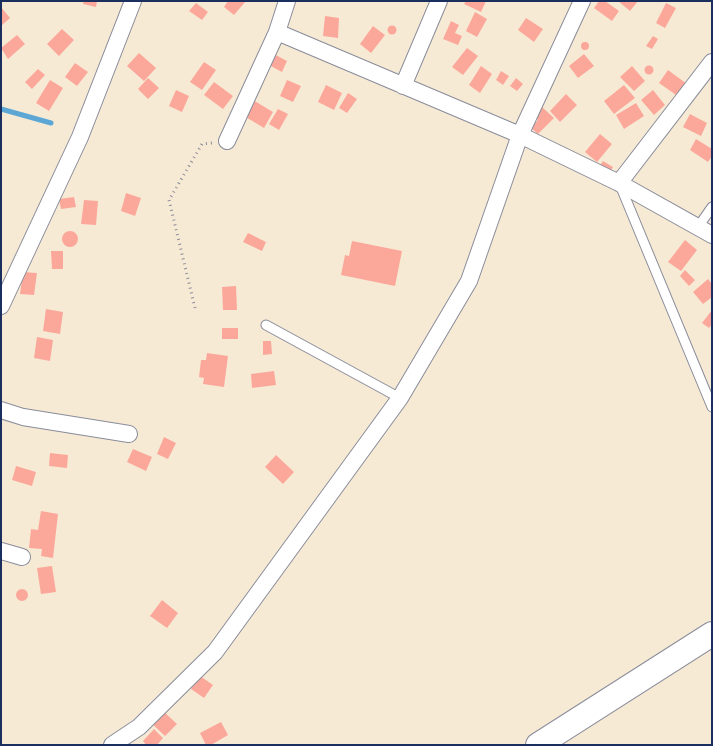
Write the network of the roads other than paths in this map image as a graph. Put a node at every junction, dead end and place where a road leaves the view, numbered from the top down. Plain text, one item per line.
1 (133, 1) edge
2 (439, 1) edge
3 (582, 1) edge
4 (285, 2) edge
5 (277, 32) junction
6 (712, 62) edge
7 (403, 86) junction
8 (520, 135) junction
9 (227, 141) road end
10 (619, 183) junction
11 (712, 207) edge
12 (705, 231) edge
13 (1, 306) edge
14 (266, 325) dead end
15 (400, 398) junction
16 (712, 407) edge
17 (1, 410) edge
18 (129, 434) dead end
19 (1, 551) edge
20 (22, 557) dead end
21 (712, 634) edge
22 (112, 745) edge
23 (538, 745) edge

1 - 13 street
2 - 7 street
3 - 8 street
4 - 5 street
5 - 7 street
5 - 9 street
6 - 10 street
7 - 8 street
8 - 10 street
8 - 15 street
10 - 12 street
10 - 16 lane
11 - 12 lane
14 - 15 lane
15 - 22 street
17 - 18 street
19 - 20 street
21 - 23 street

